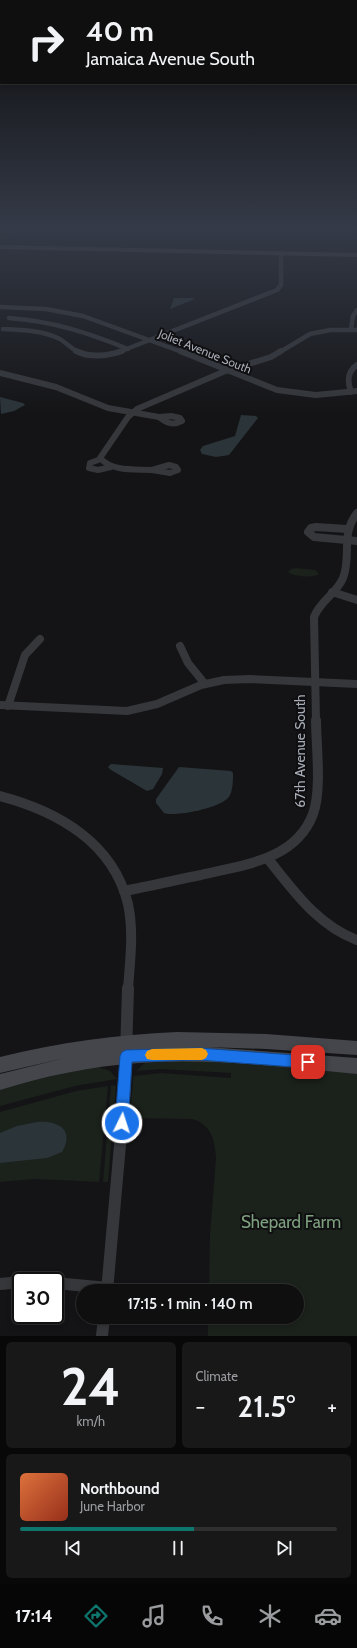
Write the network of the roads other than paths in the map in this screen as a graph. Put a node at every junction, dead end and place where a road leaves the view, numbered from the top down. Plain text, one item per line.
1 (278, 289) edge
2 (0, 307) edge
3 (15, 307) junction
4 (357, 310) edge
5 (9, 318) junction
6 (3, 329) junction
7 (354, 330) edge
8 (0, 335) edge
9 (150, 340) junction
10 (128, 348) junction
11 (357, 365) edge
12 (228, 371) junction
13 (0, 372) edge
14 (354, 392) edge
15 (132, 413) junction
16 (159, 417) dead end
17 (101, 459) junction
18 (111, 467) junction
19 (152, 470) dead end
20 (357, 512) edge
21 (347, 529) junction
22 (346, 540) junction
23 (357, 541) edge
24 (332, 592) junction
25 (357, 600) edge
26 (40, 639) dead end
27 (180, 646) dead end
28 (314, 682) junction
29 (205, 684) junction
30 (357, 684) edge
31 (4, 705) edge
32 (0, 796) edge
33 (268, 859) junction
34 (124, 891) junction
35 (357, 940) edge
36 (126, 1048) junction
37 (357, 1048) edge
38 (0, 1065) edge
39 (357, 1066) edge
40 (0, 1082) edge
41 (12, 1283) edge
42 (0, 1284) edge
43 (64, 1284) edge
44 (107, 1284) edge
45 (76, 1285) edge
46 (103, 1324) edge
47 (102, 1336) edge

1 - 9 street
2 - 3 street, Joliet Avenue South
3 - 5 street
3 - 9 street, Joliet Avenue South
4 - 7 street
5 - 6 street
5 - 10 street
6 - 8 street
6 - 10 street
7 - 12 street
9 - 10 street
9 - 12 street, Joliet Avenue South
11 - 14 street
12 - 14 street, Joliet Avenue South
12 - 15 street
13 - 15 street
15 - 16 street
15 - 17 street
17 - 18 street
17 - 18 street
18 - 19 street
20 - 21 street, 67th Avenue South
21 - 22 street, 67th Avenue South
21 - 22 street
22 - 23 street
22 - 24 street, 67th Avenue South
24 - 25 street
24 - 28 street, 67th Avenue South
26 - 31 street
27 - 29 street
28 - 29 street
28 - 30 street
28 - 33 street, 67th Avenue South
29 - 31 street
32 - 34 street
33 - 34 street, 67th Avenue South
33 - 35 street
34 - 36 street
36 - 37 main road
36 - 38 main road
36 - 39 main road
36 - 40 main road
36 - 44 street
41 - 42 street
43 - 45 street
46 - 47 street

